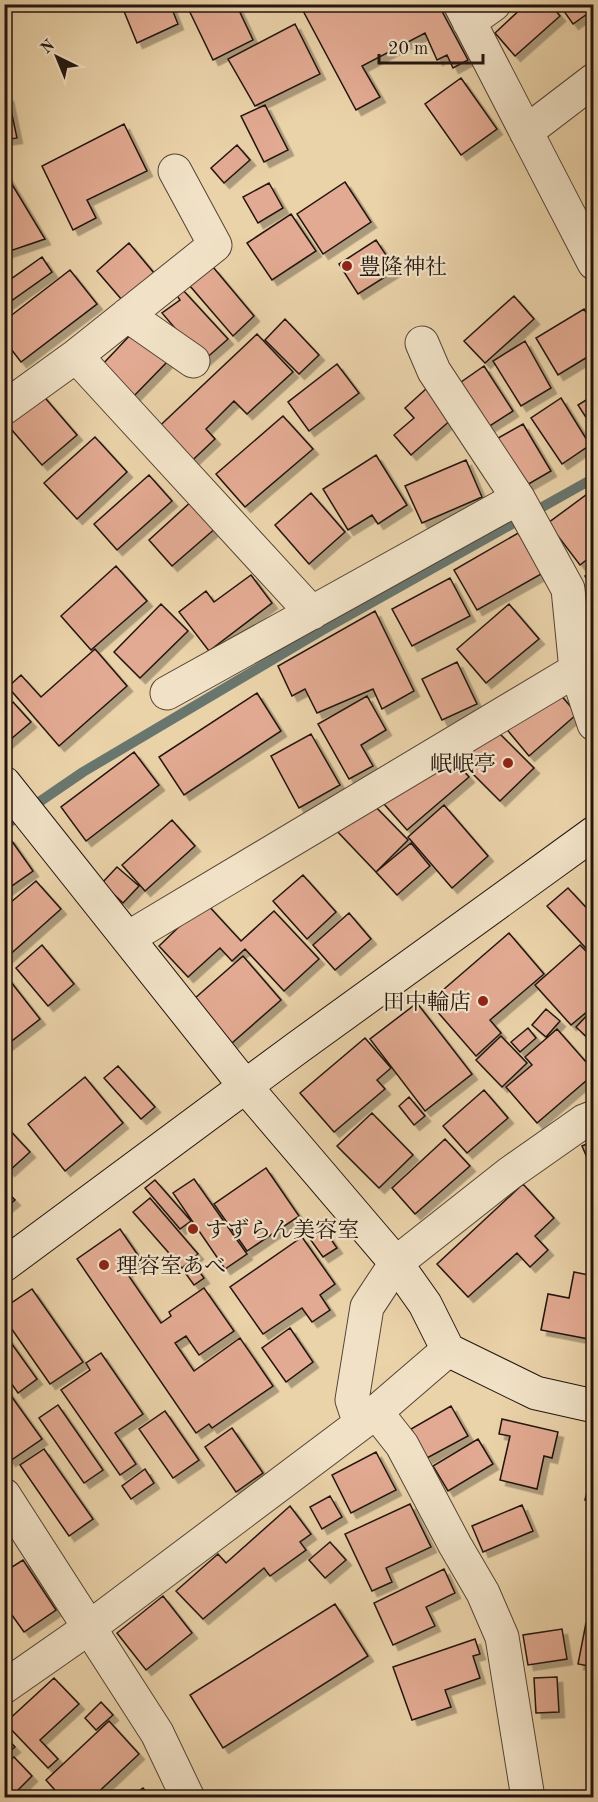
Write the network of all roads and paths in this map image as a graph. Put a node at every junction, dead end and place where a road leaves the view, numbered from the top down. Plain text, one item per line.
1 (474, 10) edge
2 (594, 80) edge
3 (526, 132) junction
4 (175, 171) dead end
5 (594, 263) edge
6 (127, 315) junction
7 (422, 343) dead end
8 (76, 356) junction
9 (192, 361) dead end
10 (4, 408) edge
11 (518, 498) junction
12 (312, 613) junction
13 (576, 670) junction
14 (167, 693) dead end
15 (594, 724) edge
16 (7, 792) edge
17 (594, 833) edge
18 (128, 938) junction
19 (245, 1086) junction
20 (594, 1117) edge
21 (396, 1263) junction
22 (4, 1265) edge
23 (447, 1350) junction
24 (594, 1406) edge
25 (368, 1418) junction
26 (4, 1495) edge
27 (90, 1627) junction
28 (4, 1688) edge
29 (188, 1797) edge
30 (528, 1797) edge

1 - 3 street
2 - 3 street
3 - 5 street
4 - 6 street
6 - 8 street
6 - 9 street
7 - 11 street
8 - 10 street
8 - 12 street
11 - 12 street
11 - 13 street
12 - 14 street
13 - 15 street
13 - 18 street
16 - 18 street
17 - 19 street
18 - 19 street
19 - 21 street
19 - 22 street
20 - 21 street
21 - 23 street
21 - 25 street
23 - 24 street
23 - 25 street
25 - 27 street
25 - 30 street
26 - 27 street
27 - 28 street
27 - 29 street

